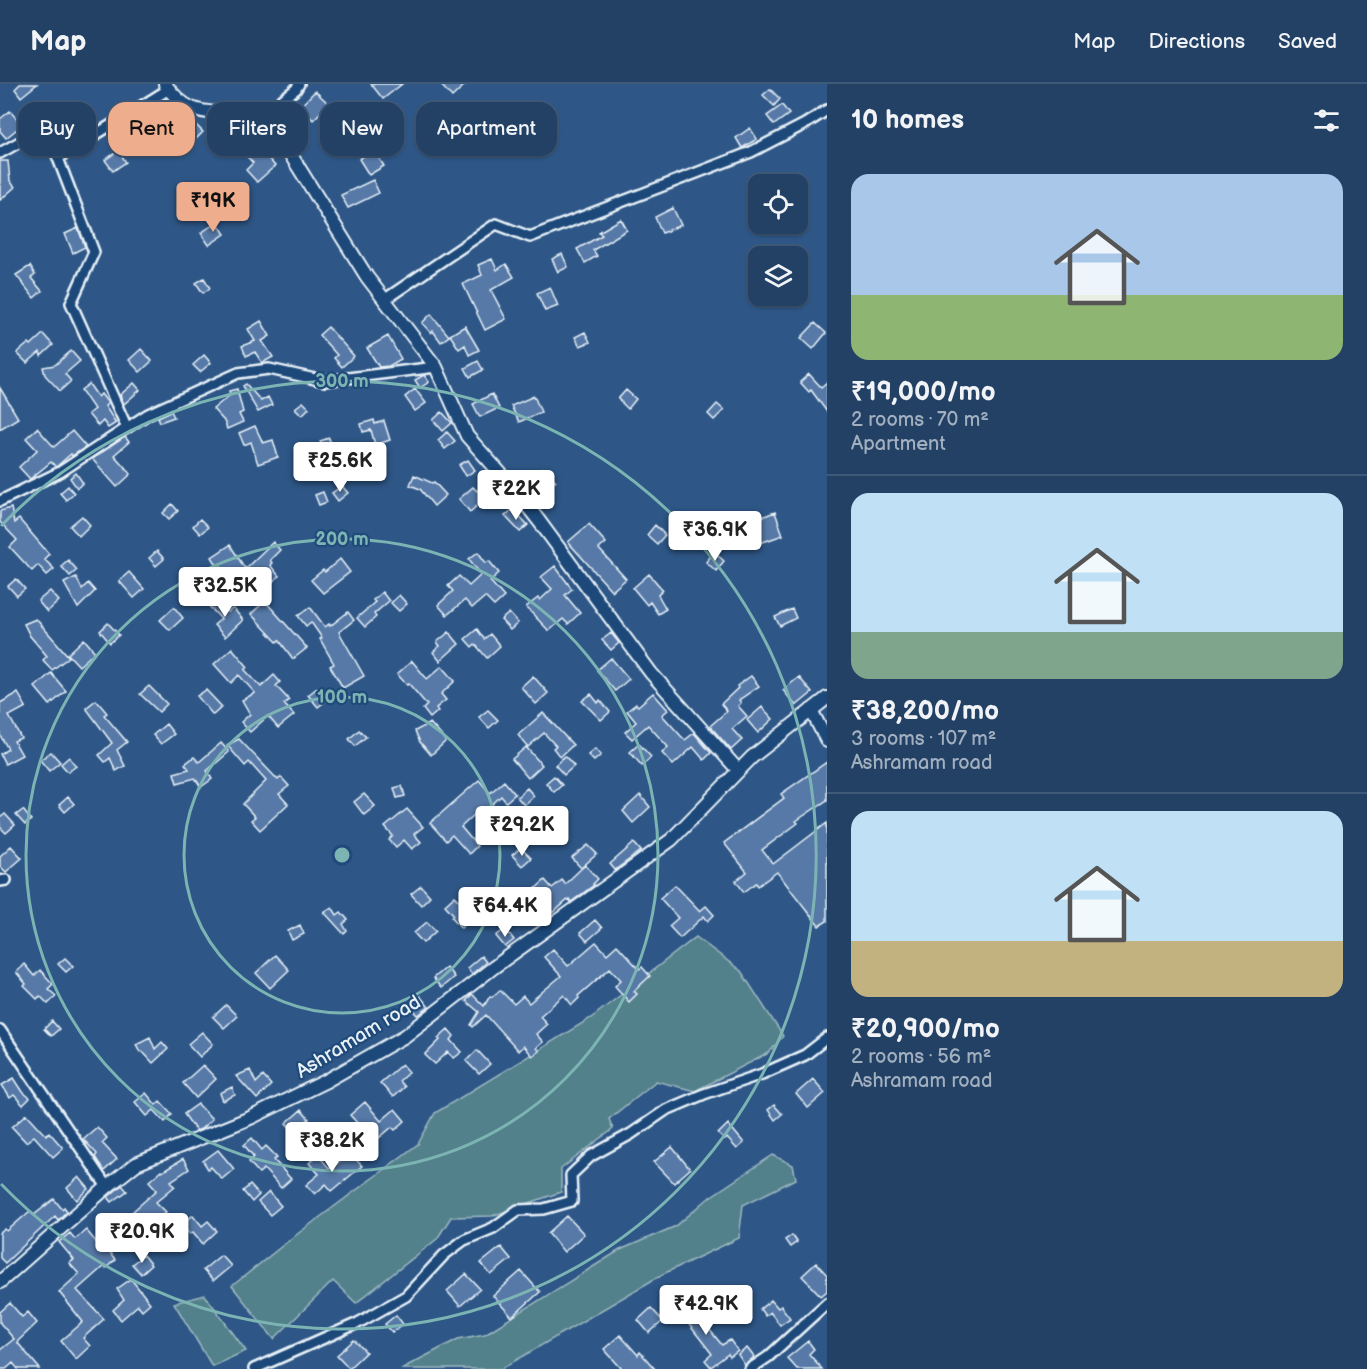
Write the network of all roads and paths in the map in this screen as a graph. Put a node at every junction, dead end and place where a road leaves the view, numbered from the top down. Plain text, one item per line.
1 (299, 84) edge
2 (167, 87) edge
3 (279, 102) edge
4 (827, 110) edge
5 (207, 113) edge
6 (0, 153) edge
7 (291, 156) edge
8 (58, 158) junction
9 (384, 300) junction
10 (436, 367) junction
11 (127, 428) junction
12 (0, 501) edge
13 (827, 698) edge
14 (811, 710) junction
15 (827, 741) edge
16 (738, 770) junction
17 (0, 1030) edge
18 (827, 1038) edge
19 (106, 1187) junction
20 (0, 1282) edge
21 (827, 1304) edge
22 (254, 1369) edge
23 (750, 1369) edge

1 - 3 street
2 - 5 main road
2 - 8 street
4 - 9 street
6 - 8 street
7 - 9 main road
8 - 11 street
9 - 10 main road
10 - 11 street
10 - 16 main road
11 - 12 street
13 - 14 main road, Ashramam road
14 - 15 main road
14 - 16 main road, Ashramam road
16 - 19 main road, Ashramam road
17 - 19 street
18 - 22 street
19 - 20 main road, Ashramam road
21 - 23 street

